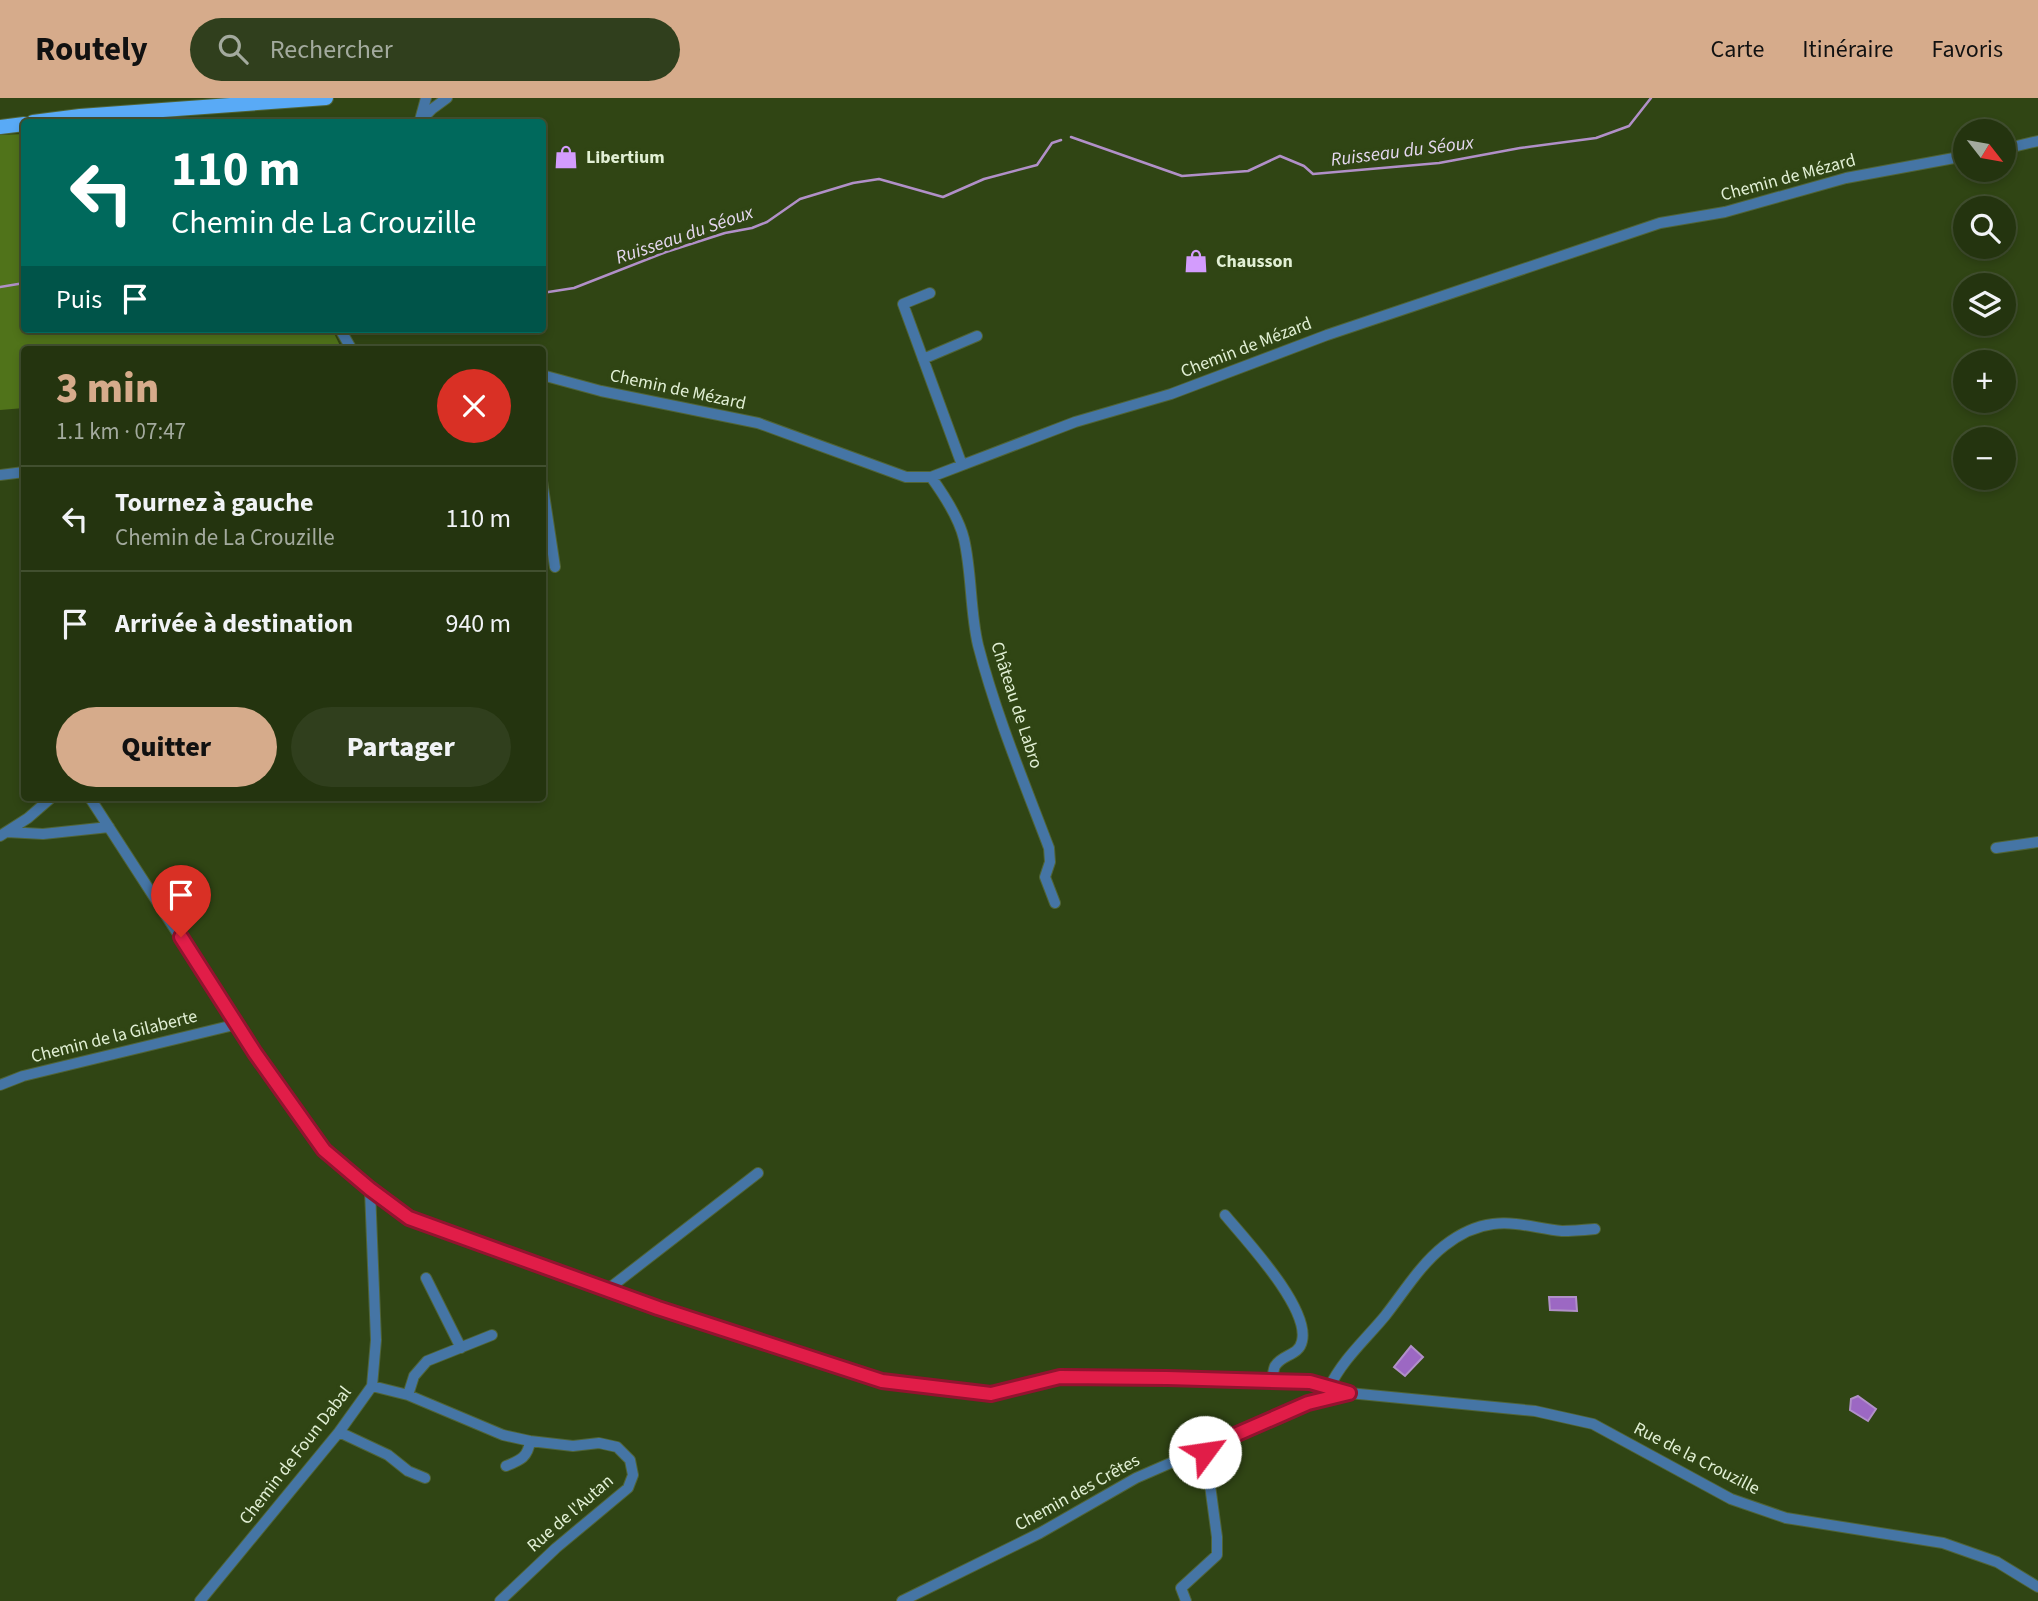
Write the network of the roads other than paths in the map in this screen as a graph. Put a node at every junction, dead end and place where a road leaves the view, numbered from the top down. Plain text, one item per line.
1 (326, 98) edge
2 (426, 98) edge
3 (447, 98) edge
4 (56, 119) edge
5 (420, 119) edge
6 (422, 119) edge
7 (21, 124) edge
8 (0, 127) edge
9 (2038, 142) edge
10 (2016, 147) edge
11 (1953, 158) edge
12 (930, 293) dead end
13 (977, 336) dead end
14 (923, 359) junction
15 (546, 376) edge
16 (962, 465) junction
17 (21, 472) edge
18 (0, 475) edge
19 (931, 477) junction
20 (546, 507) edge
21 (555, 567) dead end
22 (47, 801) edge
23 (92, 801) edge
24 (0, 821) edge
25 (109, 827) junction
26 (4, 834) edge
27 (2038, 842) edge
28 (1996, 848) dead end
29 (1055, 903) dead end
30 (237, 1024) junction
31 (0, 1085) edge
32 (758, 1174) dead end
33 (370, 1189) junction
34 (1224, 1215) dead end
35 (1595, 1229) dead end
36 (426, 1278) dead end
37 (607, 1290) junction
38 (492, 1335) dead end
39 (461, 1348) junction
40 (1269, 1382) junction
41 (372, 1386) junction
42 (1331, 1388) junction
43 (1349, 1393) junction
44 (408, 1395) junction
45 (339, 1432) junction
46 (530, 1441) junction
47 (1205, 1448) junction
48 (506, 1466) dead end
49 (425, 1478) dead end
50 (2038, 1587) edge
51 (919, 1597) edge
52 (200, 1601) edge
53 (500, 1601) edge
54 (902, 1601) edge
55 (1186, 1601) edge

1 - 4 main road
2 - 5 street
3 - 6 street
7 - 8 main road
9 - 10 street
11 - 16 street, Chemin de Mézard
12 - 14 street
13 - 14 street
14 - 16 street
15 - 19 street, Chemin de Mézard
16 - 19 street, Chemin de Mézard
17 - 18 street
19 - 29 street, Château de Labro
20 - 21 street
22 - 26 street
23 - 25 street, Rue de la Crouzille
24 - 26 street
25 - 26 street
25 - 30 street, Rue de la Crouzille
27 - 28 street
30 - 31 street, Chemin de la Gilaberte
30 - 33 street, Rue de la Crouzille
32 - 37 street
33 - 37 street, Rue de la Crouzille
33 - 41 street, Chemin de Foun Dabal
34 - 40 street
35 - 42 street
36 - 39 street
37 - 40 street, Rue de la Crouzille
38 - 39 street
39 - 44 street
40 - 42 street, Rue de la Crouzille
41 - 44 street, Rue de l'Autan
41 - 45 street, Chemin de Foun Dabal
42 - 43 street, Rue de la Crouzille
43 - 47 street, Chemin des Crêtes
43 - 50 street, Rue de la Crouzille
44 - 46 street, Rue de l'Autan
45 - 49 street
45 - 52 street, Chemin de Foun Dabal
46 - 48 street
46 - 53 street, Rue de l'Autan
47 - 51 street, Chemin des Crêtes
47 - 55 street
51 - 54 street, Chemin des Crêtes

